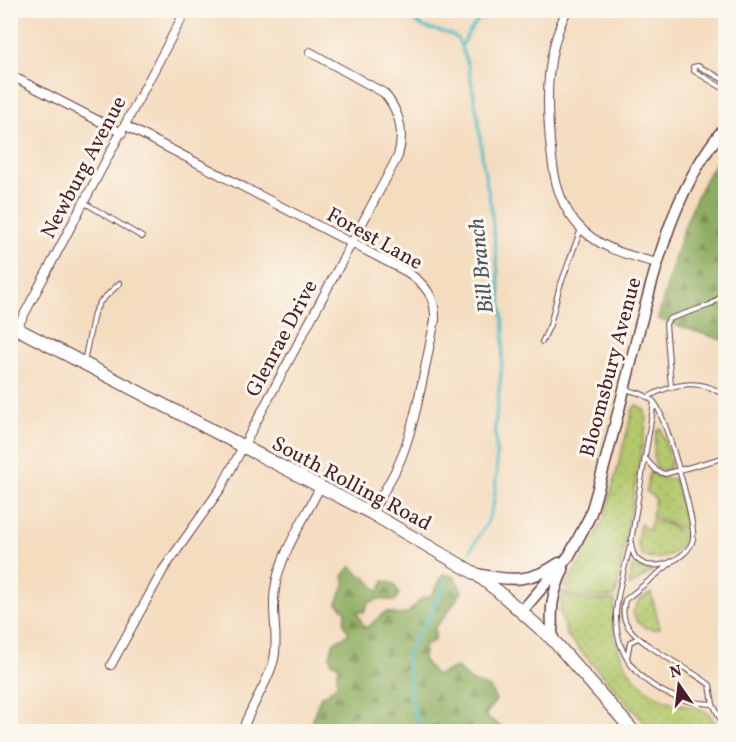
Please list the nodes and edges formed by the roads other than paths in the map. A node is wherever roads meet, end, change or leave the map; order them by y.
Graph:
1 (186, 10) edge
2 (567, 10) edge
3 (310, 52) dead end
4 (10, 75) edge
5 (726, 81) edge
6 (726, 90) edge
7 (726, 126) edge
8 (124, 129) junction
9 (84, 202) junction
10 (581, 228) junction
11 (142, 237) dead end
12 (351, 244) junction
13 (657, 263) junction
14 (120, 283) dead end
15 (726, 293) edge
16 (14, 327) edge
17 (10, 341) edge
18 (542, 342) dead end
19 (84, 363) junction
20 (671, 386) junction
21 (624, 388) junction
22 (648, 397) junction
23 (726, 398) edge
24 (654, 402) junction
25 (244, 447) junction
26 (726, 457) edge
27 (645, 458) junction
28 (678, 471) junction
29 (320, 488) junction
30 (371, 513) junction
31 (631, 542) junction
32 (569, 555) junction
33 (672, 562) junction
34 (476, 574) junction
35 (522, 611) junction
36 (638, 638) junction
37 (553, 640) junction
38 (627, 658) junction
39 (111, 666) dead end
40 (713, 704) junction
41 (726, 731) edge
42 (242, 732) edge
43 (634, 732) edge

1 - 8 street, Newburg Avenue
2 - 10 street
3 - 12 street, Glenrae Drive
4 - 8 street, Forest Lane
5 - 6 lane
7 - 13 main road, Bloomsbury Avenue
8 - 9 street, Newburg Avenue
8 - 12 street, Forest Lane
9 - 11 lane
9 - 16 street, Newburg Avenue
10 - 13 street
10 - 18 lane
12 - 25 street, Glenrae Drive
12 - 30 street, Forest Lane
13 - 21 main road, Bloomsbury Avenue
14 - 19 lane
15 - 20 lane
16 - 17 street, Newburg Avenue
16 - 19 main road, South Rolling Road
19 - 25 main road, South Rolling Road
20 - 22 lane
20 - 23 lane
21 - 22 lane
21 - 32 main road, Bloomsbury Avenue
22 - 24 lane
24 - 27 lane
24 - 28 lane
25 - 29 main road, South Rolling Road
25 - 39 street, Glenrae Drive
26 - 28 lane
27 - 28 lane
27 - 31 lane
28 - 33 lane
29 - 30 main road, South Rolling Road
29 - 42 street
30 - 34 main road, South Rolling Road
31 - 33 lane
31 - 38 lane
32 - 34 main road
32 - 35 main road, Bloomsbury Avenue
32 - 37 main road
33 - 36 lane
34 - 35 main road, South Rolling Road
35 - 37 main road, South Rolling Road
36 - 38 lane
36 - 40 lane
37 - 43 main road, South Rolling Road
38 - 40 lane
40 - 41 lane

